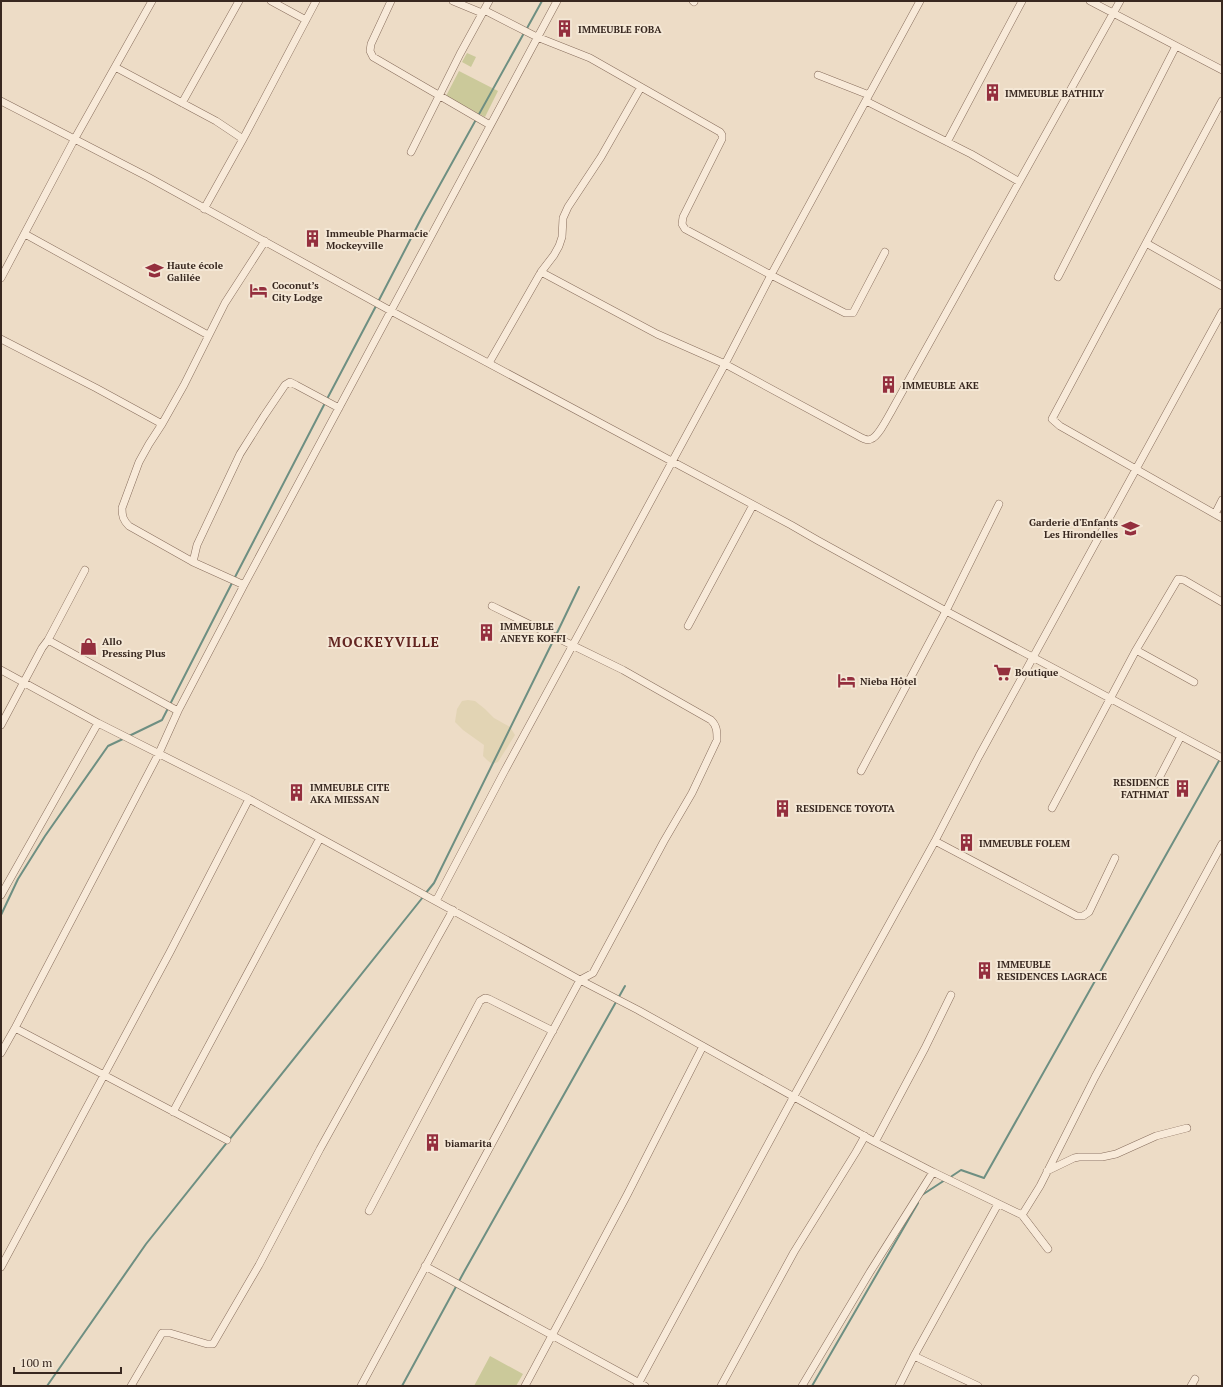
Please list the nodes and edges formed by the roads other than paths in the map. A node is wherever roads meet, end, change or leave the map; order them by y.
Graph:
1 (152, 1) edge
2 (239, 1) edge
3 (271, 1) edge
4 (316, 1) edge
5 (391, 1) edge
6 (453, 1) edge
7 (489, 1) edge
8 (557, 1) edge
9 (920, 1) edge
10 (1022, 1) edge
11 (1090, 1) edge
12 (1120, 1) edge
13 (483, 12) junction
14 (1114, 14) junction
15 (306, 20) junction
16 (537, 37) junction
17 (1176, 46) junction
18 (115, 67) junction
19 (1222, 70) edge
20 (818, 75) dead end
21 (641, 87) junction
22 (439, 95) junction
23 (868, 98) junction
24 (1, 101) edge
25 (1222, 101) edge
26 (182, 103) junction
27 (490, 125) junction
28 (243, 139) junction
29 (74, 140) junction
30 (947, 142) junction
31 (411, 152) dead end
32 (1018, 182) junction
33 (204, 209) junction
34 (25, 234) junction
35 (265, 241) junction
36 (1146, 243) junction
37 (885, 252) dead end
38 (541, 272) junction
39 (771, 275) junction
40 (1058, 277) dead end
41 (1, 278) edge
42 (1222, 286) edge
43 (391, 311) junction
44 (1222, 312) edge
45 (208, 335) junction
46 (1, 339) edge
47 (489, 363) junction
48 (725, 364) junction
49 (339, 408) junction
50 (162, 424) junction
51 (672, 461) junction
52 (1137, 469) junction
53 (1222, 500) edge
54 (999, 504) dead end
55 (753, 505) junction
56 (1215, 514) junction
57 (1222, 518) edge
58 (193, 562) junction
59 (85, 570) dead end
60 (244, 585) junction
61 (1222, 602) edge
62 (492, 606) dead end
63 (946, 611) junction
64 (688, 626) dead end
65 (48, 640) junction
66 (574, 645) junction
67 (1136, 650) junction
68 (1034, 657) junction
69 (1, 670) edge
70 (24, 682) junction
71 (1194, 682) dead end
72 (1110, 698) junction
73 (178, 711) junction
74 (98, 723) junction
75 (1, 725) edge
76 (1181, 736) junction
77 (158, 754) junction
78 (1222, 758) edge
79 (861, 771) dead end
80 (1156, 784) dead end
81 (249, 799) junction
82 (1052, 808) dead end
83 (320, 838) junction
84 (935, 841) junction
85 (1222, 844) edge
86 (1115, 858) dead end
87 (1, 895) edge
88 (436, 901) junction
89 (453, 910) junction
90 (580, 980) junction
91 (951, 995) dead end
92 (15, 1028) junction
93 (553, 1031) junction
94 (702, 1046) junction
95 (1, 1052) edge
96 (105, 1075) junction
97 (794, 1096) junction
98 (173, 1112) junction
99 (1187, 1128) dead end
100 (865, 1136) junction
101 (227, 1140) dead end
102 (876, 1142) junction
103 (1047, 1171) junction
104 (933, 1172) junction
105 (998, 1204) junction
106 (369, 1211) dead end
107 (1022, 1215) junction
108 (1048, 1249) dead end
109 (425, 1266) junction
110 (1, 1267) edge
111 (552, 1336) junction
112 (914, 1356) junction
113 (640, 1385) edge
114 (131, 1386) edge
115 (361, 1386) edge
116 (525, 1386) edge
117 (721, 1386) edge
118 (802, 1386) edge
119 (899, 1386) edge
120 (978, 1386) edge

1 - 18 street
2 - 26 street
3 - 15 street
4 - 15 street
5 - 22 street
6 - 13 street
7 - 13 street
8 - 16 street
9 - 23 street
10 - 30 street
11 - 14 street
12 - 14 street
13 - 16 street
13 - 22 street
14 - 17 street
14 - 32 street
15 - 28 street
16 - 21 street
16 - 27 street
17 - 19 street
17 - 40 street
18 - 26 street
18 - 29 street
20 - 23 street
21 - 38 street
21 - 39 street
22 - 27 street
22 - 31 street
23 - 30 street
23 - 39 street
24 - 29 street
25 - 36 street
26 - 28 street
27 - 43 street
28 - 33 street
29 - 33 street
29 - 34 street
30 - 32 street
32 - 48 street
33 - 35 street
34 - 41 street
34 - 45 street
35 - 43 street
35 - 45 street
36 - 42 street
36 - 52 street
37 - 39 street
38 - 47 street
38 - 48 street
39 - 48 street
43 - 47 street
43 - 49 street
44 - 52 street
45 - 50 street
46 - 50 street
47 - 51 street
48 - 51 street
49 - 58 street
49 - 60 street
50 - 58 street
51 - 55 street
51 - 66 street
52 - 56 street
52 - 68 street
53 - 56 street
54 - 63 street
55 - 63 street
55 - 64 street
56 - 57 street
58 - 60 street
59 - 65 street
60 - 73 street
61 - 67 street
62 - 66 street
63 - 68 street
63 - 79 street
65 - 70 street
65 - 73 street
66 - 88 street
66 - 90 street
67 - 71 street
67 - 72 street
68 - 72 street
68 - 84 street
69 - 70 street
70 - 74 street
70 - 75 street
72 - 76 street
72 - 82 street
73 - 77 street
74 - 77 street
74 - 87 street
76 - 78 street
76 - 80 street
77 - 81 street
77 - 92 street
81 - 83 street
81 - 96 street
83 - 88 street
83 - 98 street
84 - 86 street
84 - 97 street
85 - 103 street
88 - 89 street
89 - 90 street
89 - 114 street
90 - 93 street
90 - 94 street
91 - 102 street
92 - 95 street
92 - 96 street
93 - 106 street
93 - 109 street
94 - 97 street
94 - 111 street
96 - 98 street
96 - 110 street
97 - 100 street
97 - 113 street
98 - 101 street
99 - 103 street
100 - 102 street
100 - 117 street
102 - 104 street
103 - 107 street
104 - 105 street
104 - 118 street
105 - 107 street
105 - 112 street
107 - 108 street
109 - 111 street
109 - 115 street
111 - 113 street
111 - 116 street
112 - 119 street
112 - 120 street

